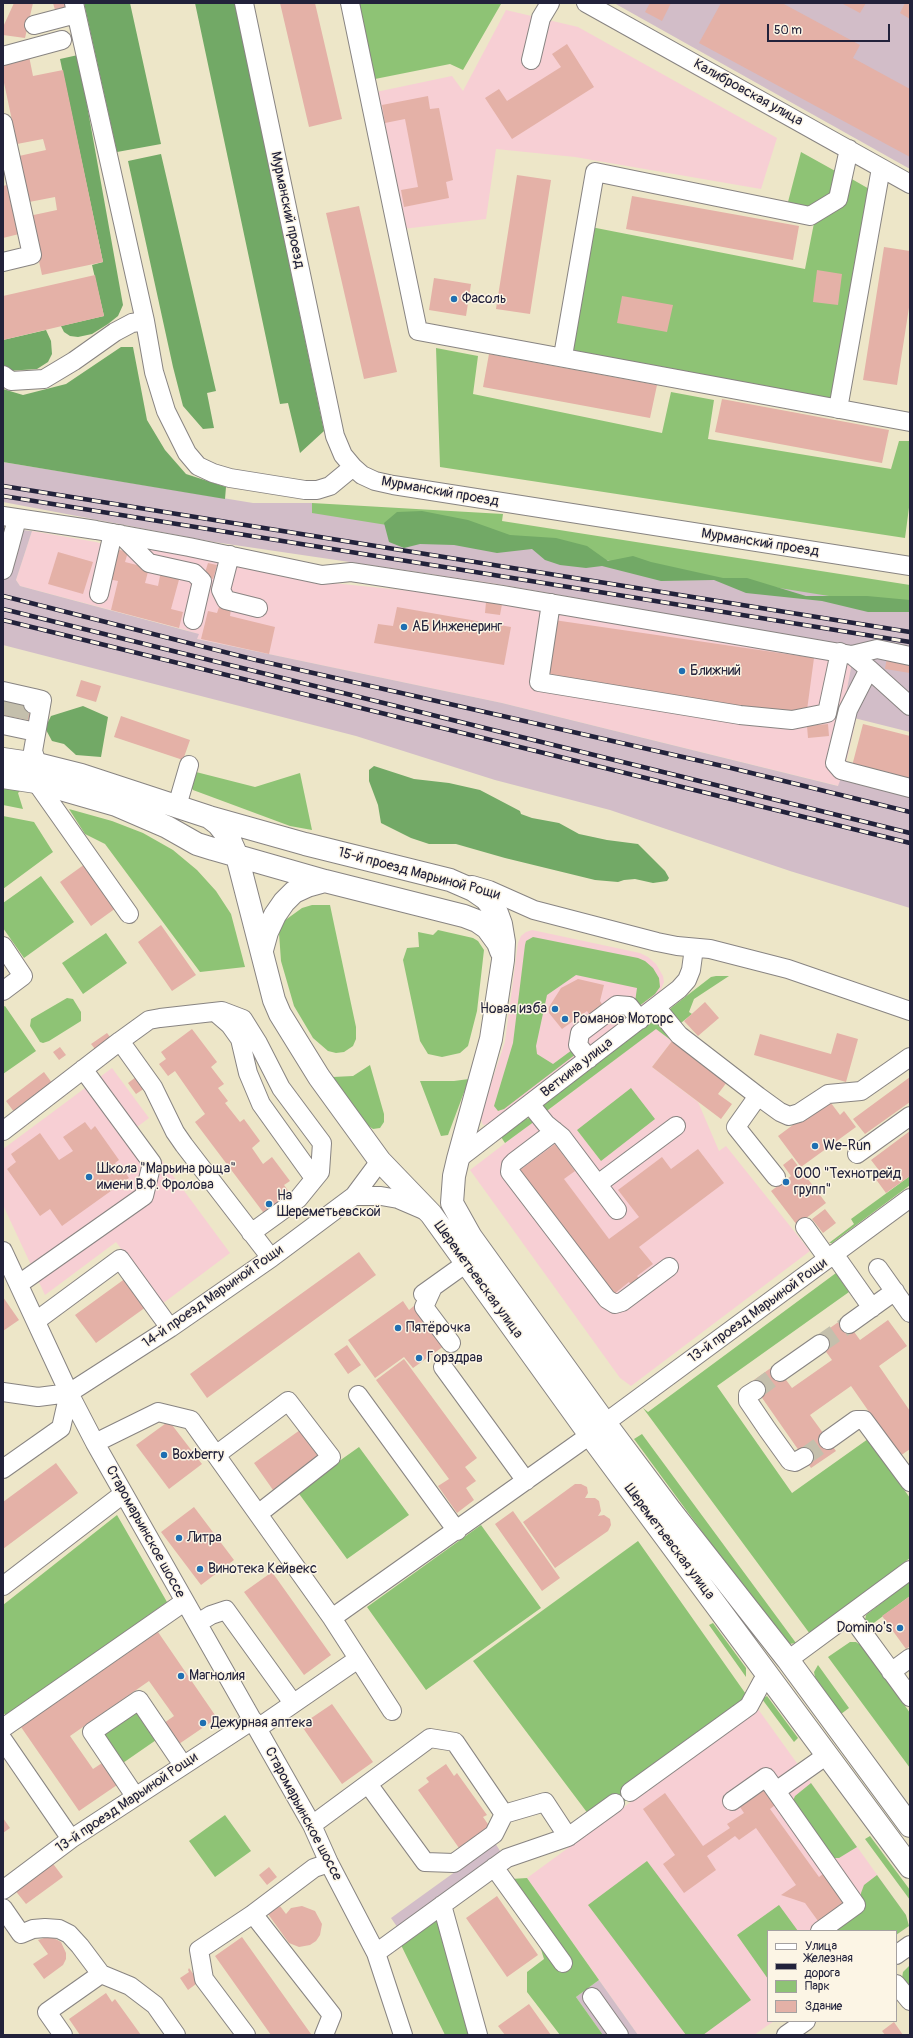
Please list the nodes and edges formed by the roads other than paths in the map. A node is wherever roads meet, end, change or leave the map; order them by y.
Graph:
1 (244, 3) edge
2 (350, 3) edge
3 (550, 3) edge
4 (586, 3) edge
5 (75, 8) edge
6 (34, 25) dead end
7 (62, 40) dead end
8 (3, 56) edge
9 (531, 60) dead end
10 (3, 123) edge
11 (849, 149) junction
12 (881, 168) junction
13 (910, 184) edge
14 (3, 262) edge
15 (145, 321) junction
16 (563, 356) junction
17 (3, 375) edge
18 (838, 409) junction
19 (910, 422) edge
20 (353, 467) junction
21 (10, 518) edge
22 (116, 534) junction
23 (6, 544) edge
24 (230, 555) junction
25 (910, 566) edge
26 (3, 570) edge
27 (99, 594) dead end
28 (551, 603) junction
29 (258, 608) dead end
30 (193, 620) dead end
31 (846, 654) junction
32 (910, 656) edge
33 (869, 669) junction
34 (910, 706) edge
35 (18, 712) tunnel mouth
36 (3, 759) edge
37 (189, 765) dead end
38 (37, 773) junction
39 (3, 777) edge
40 (910, 788) edge
41 (177, 806) junction
42 (208, 817) junction
43 (197, 844) junction
44 (305, 844) junction
45 (237, 856) junction
46 (262, 863) junction
47 (450, 880) junction
48 (325, 881) junction
49 (249, 907) junction
50 (442, 909) junction
51 (534, 910) junction
52 (496, 912) junction
53 (129, 914) dead end
54 (3, 946) edge
55 (694, 948) junction
56 (262, 950) junction
57 (503, 960) junction
58 (3, 991) edge
59 (656, 1007) junction
60 (910, 1011) edge
61 (214, 1012) junction
62 (640, 1020) junction
63 (120, 1041) junction
64 (910, 1056) edge
65 (589, 1059) junction
66 (83, 1070) junction
67 (758, 1096) junction
68 (530, 1104) junction
69 (910, 1116) edge
70 (676, 1126) dead end
71 (555, 1130) junction
72 (3, 1131) edge
73 (857, 1154) dead end
74 (458, 1159) junction
75 (380, 1161) junction
76 (776, 1177) dead end
77 (314, 1178) junction
78 (598, 1184) junction
79 (354, 1196) junction
80 (910, 1198) edge
81 (617, 1210) dead end
82 (431, 1214) junction
83 (805, 1227) dead end
84 (251, 1233) junction
85 (3, 1251) edge
86 (831, 1256) junction
87 (271, 1258) junction
88 (465, 1264) junction
89 (669, 1267) dead end
90 (878, 1268) dead end
91 (12, 1278) edge
92 (895, 1291) junction
93 (872, 1308) junction
94 (910, 1313) edge
95 (36, 1321) junction
96 (849, 1324) tunnel mouth
97 (170, 1328) junction
98 (451, 1343) dead end
99 (820, 1344) tunnel mouth
100 (443, 1367) dead end
101 (780, 1372) tunnel mouth
102 (756, 1390) tunnel mouth
103 (3, 1392) edge
104 (69, 1393) junction
105 (358, 1395) dead end
106 (597, 1429) junction
107 (828, 1440) tunnel mouth
108 (95, 1443) junction
109 (216, 1455) junction
110 (804, 1457) tunnel mouth
111 (3, 1470) edge
112 (908, 1475) edge
113 (526, 1481) junction
114 (123, 1494) junction
115 (258, 1514) junction
116 (457, 1531) junction
117 (910, 1570) edge
118 (3, 1586) edge
119 (184, 1602) junction
120 (850, 1615) junction
121 (332, 1618) junction
122 (198, 1623) junction
123 (910, 1658) edge
124 (358, 1659) junction
125 (788, 1660) junction
126 (891, 1672) junction
127 (768, 1676) junction
128 (910, 1697) edge
129 (293, 1703) junction
130 (392, 1711) dead end
131 (255, 1724) junction
132 (3, 1728) edge
133 (3, 1740) edge
134 (827, 1755) junction
135 (183, 1765) junction
136 (368, 1784) junction
137 (776, 1791) junction
138 (630, 1792) dead end
139 (135, 1796) junction
140 (732, 1801) dead end
141 (615, 1803) dead end
142 (504, 1814) junction
143 (312, 1825) junction
144 (910, 1826) edge
145 (568, 1837) junction
146 (71, 1839) junction
147 (329, 1863) junction
148 (494, 1867) junction
149 (910, 1867) edge
150 (3, 1890) edge
151 (442, 1905) junction
152 (3, 1908) edge
153 (253, 1914) junction
154 (821, 1930) edge
155 (910, 1945) edge
156 (376, 1953) junction
157 (897, 1954) edge
158 (563, 1963) dead end
159 (101, 1974) junction
160 (897, 1985) edge
161 (592, 1997) dead end
162 (910, 2001) edge
163 (805, 2022) edge
164 (63, 2035) edge
165 (176, 2035) edge
166 (246, 2035) edge
167 (324, 2035) edge
168 (403, 2035) edge
169 (478, 2035) edge
170 (619, 2035) edge
171 (786, 2035) edge

1 - 20 street, Мурманский проезд
2 - 16 street
3 - 9 street
4 - 11 street, Калибровская улица
5 - 6 street
5 - 15 street
7 - 8 street
10 - 14 street
11 - 12 street, Калибровская улица
11 - 16 street
12 - 13 street, Калибровская улица
12 - 18 street
15 - 17 street
15 - 20 street
16 - 18 street
18 - 19 street
20 - 25 street, Мурманский проезд
21 - 22 street
21 - 23 street
22 - 24 street
22 - 27 street
22 - 30 street
23 - 26 street
24 - 28 street
24 - 29 street
28 - 31 street
28 - 31 street
31 - 32 street
31 - 33 street
33 - 34 street
33 - 40 street
35 - 38 street
36 - 38 main road, 15-й проезд Марьиной Рощи
37 - 41 street
38 - 39 main road, 15-й проезд Марьиной Рощи
38 - 41 main road, 15-й проезд Марьиной Рощи
38 - 43 main road, 15-й проезд Марьиной Рощи
38 - 53 street
41 - 42 main road, 15-й проезд Марьиной Рощи
42 - 44 main road, 15-й проезд Марьиной Рощи
42 - 45 main road
43 - 45 main road, 15-й проезд Марьиной Рощи
43 - 49 main road
44 - 46 main road
44 - 47 main road, 15-й проезд Марьиной Рощи
45 - 46 main road, 15-й проезд Марьиной Рощи
45 - 49 main road
46 - 48 main road, 15-й проезд Марьиной Рощи
46 - 49 main road
47 - 51 street, 15-й проезд Марьиной Рощи
47 - 52 main road
48 - 50 main road, 15-й проезд Марьиной Рощи
48 - 56 main road
49 - 56 main road, Шереметьевская улица
50 - 52 street, 15-й проезд Марьиной Рощи
50 - 57 main road
51 - 52 street, 15-й проезд Марьиной Рощи
51 - 55 street
52 - 57 main road
54 - 58 street
55 - 59 street, Веткина улица
55 - 60 street
56 - 75 main road, Шереметьевская улица
57 - 74 main road
59 - 62 street, Веткина улица
59 - 67 street
61 - 63 street
61 - 77 street
61 - 77 street
62 - 65 street, Веткина улица
62 - 65 street
63 - 66 street
63 - 84 street
64 - 67 street
65 - 68 street, Веткина улица
66 - 72 street
66 - 91 street
67 - 76 street
68 - 71 street
68 - 74 street, Веткина улица
69 - 73 street
70 - 78 street
71 - 78 street
71 - 89 street
74 - 106 main road, Шереметьевская улица
75 - 79 street, 14-й проезд Марьиной Рощи
75 - 82 main road, Шереметьевская улица
77 - 84 street
78 - 81 street
79 - 82 street
79 - 87 street, 14-й проезд Марьиной Рощи
80 - 86 street, 13-й проезд Марьиной Рощи
82 - 88 main road, Шереметьевская улица
83 - 86 street
84 - 87 street
85 - 91 street, Старомарьинское шоссе
86 - 93 street
86 - 106 street, 13-й проезд Марьиной Рощи
87 - 97 street, 14-й проезд Марьиной Рощи
88 - 98 street
88 - 106 main road, Шереметьевская улица
90 - 92 street
91 - 95 street, Старомарьинское шоссе
92 - 93 street
92 - 94 street
93 - 96 street
95 - 97 street
95 - 104 street, Старомарьинское шоссе
97 - 104 street, 14-й проезд Марьиной Рощи
99 - 101 street
100 - 113 street
102 - 110 street
103 - 104 street
104 - 108 street, Старомарьинское шоссе
104 - 111 street
105 - 116 street
106 - 113 street, 13-й проезд Марьиной Рощи
106 - 125 main road, Шереметьевская улица
106 - 127 main road, Шереметьевская улица
107 - 112 street
108 - 109 street
108 - 114 street, Старомарьинское шоссе
109 - 115 street
109 - 115 street
113 - 116 street, 13-й проезд Марьиной Рощи
114 - 118 street
114 - 119 street, Старомарьинское шоссе
115 - 121 street
116 - 121 street, 13-й проезд Марьиной Рощи
117 - 120 street
119 - 122 street, Старомарьинское шоссе
119 - 132 street
120 - 125 street
120 - 126 street
121 - 124 street
122 - 129 street
122 - 131 street, Старомарьинское шоссе
123 - 126 street
124 - 129 street, 13-й проезд Марьиной Рощи
124 - 130 street
125 - 144 main road, Шереметьевская улица
126 - 128 street
127 - 134 main road, Шереметьевская улица
127 - 138 street
129 - 131 street, 13-й проезд Марьиной Рощи
131 - 135 street, 13-й проезд Марьиной Рощи
131 - 143 street, Старомарьинское шоссе
133 - 146 street
134 - 137 street
134 - 149 main road, Шереметьевская улица
135 - 139 street, 13-й проезд Марьиной Рощи
135 - 139 street
136 - 142 street
136 - 142 street
136 - 143 street
137 - 140 street
137 - 154 street
139 - 146 street, 13-й проезд Марьиной Рощи
141 - 145 street
142 - 145 street
143 - 147 street, Старомарьинское шоссе
145 - 148 street
146 - 150 street, 13-й проезд Марьиной Рощи
147 - 153 street
147 - 156 street, Старомарьинское шоссе
148 - 151 street
148 - 158 street
151 - 156 street
151 - 169 street
152 - 159 street
153 - 166 street
153 - 167 street
155 - 157 street
156 - 168 street, Старомарьинское шоссе
159 - 164 street
159 - 165 street
160 - 162 street
161 - 170 street
163 - 171 street

